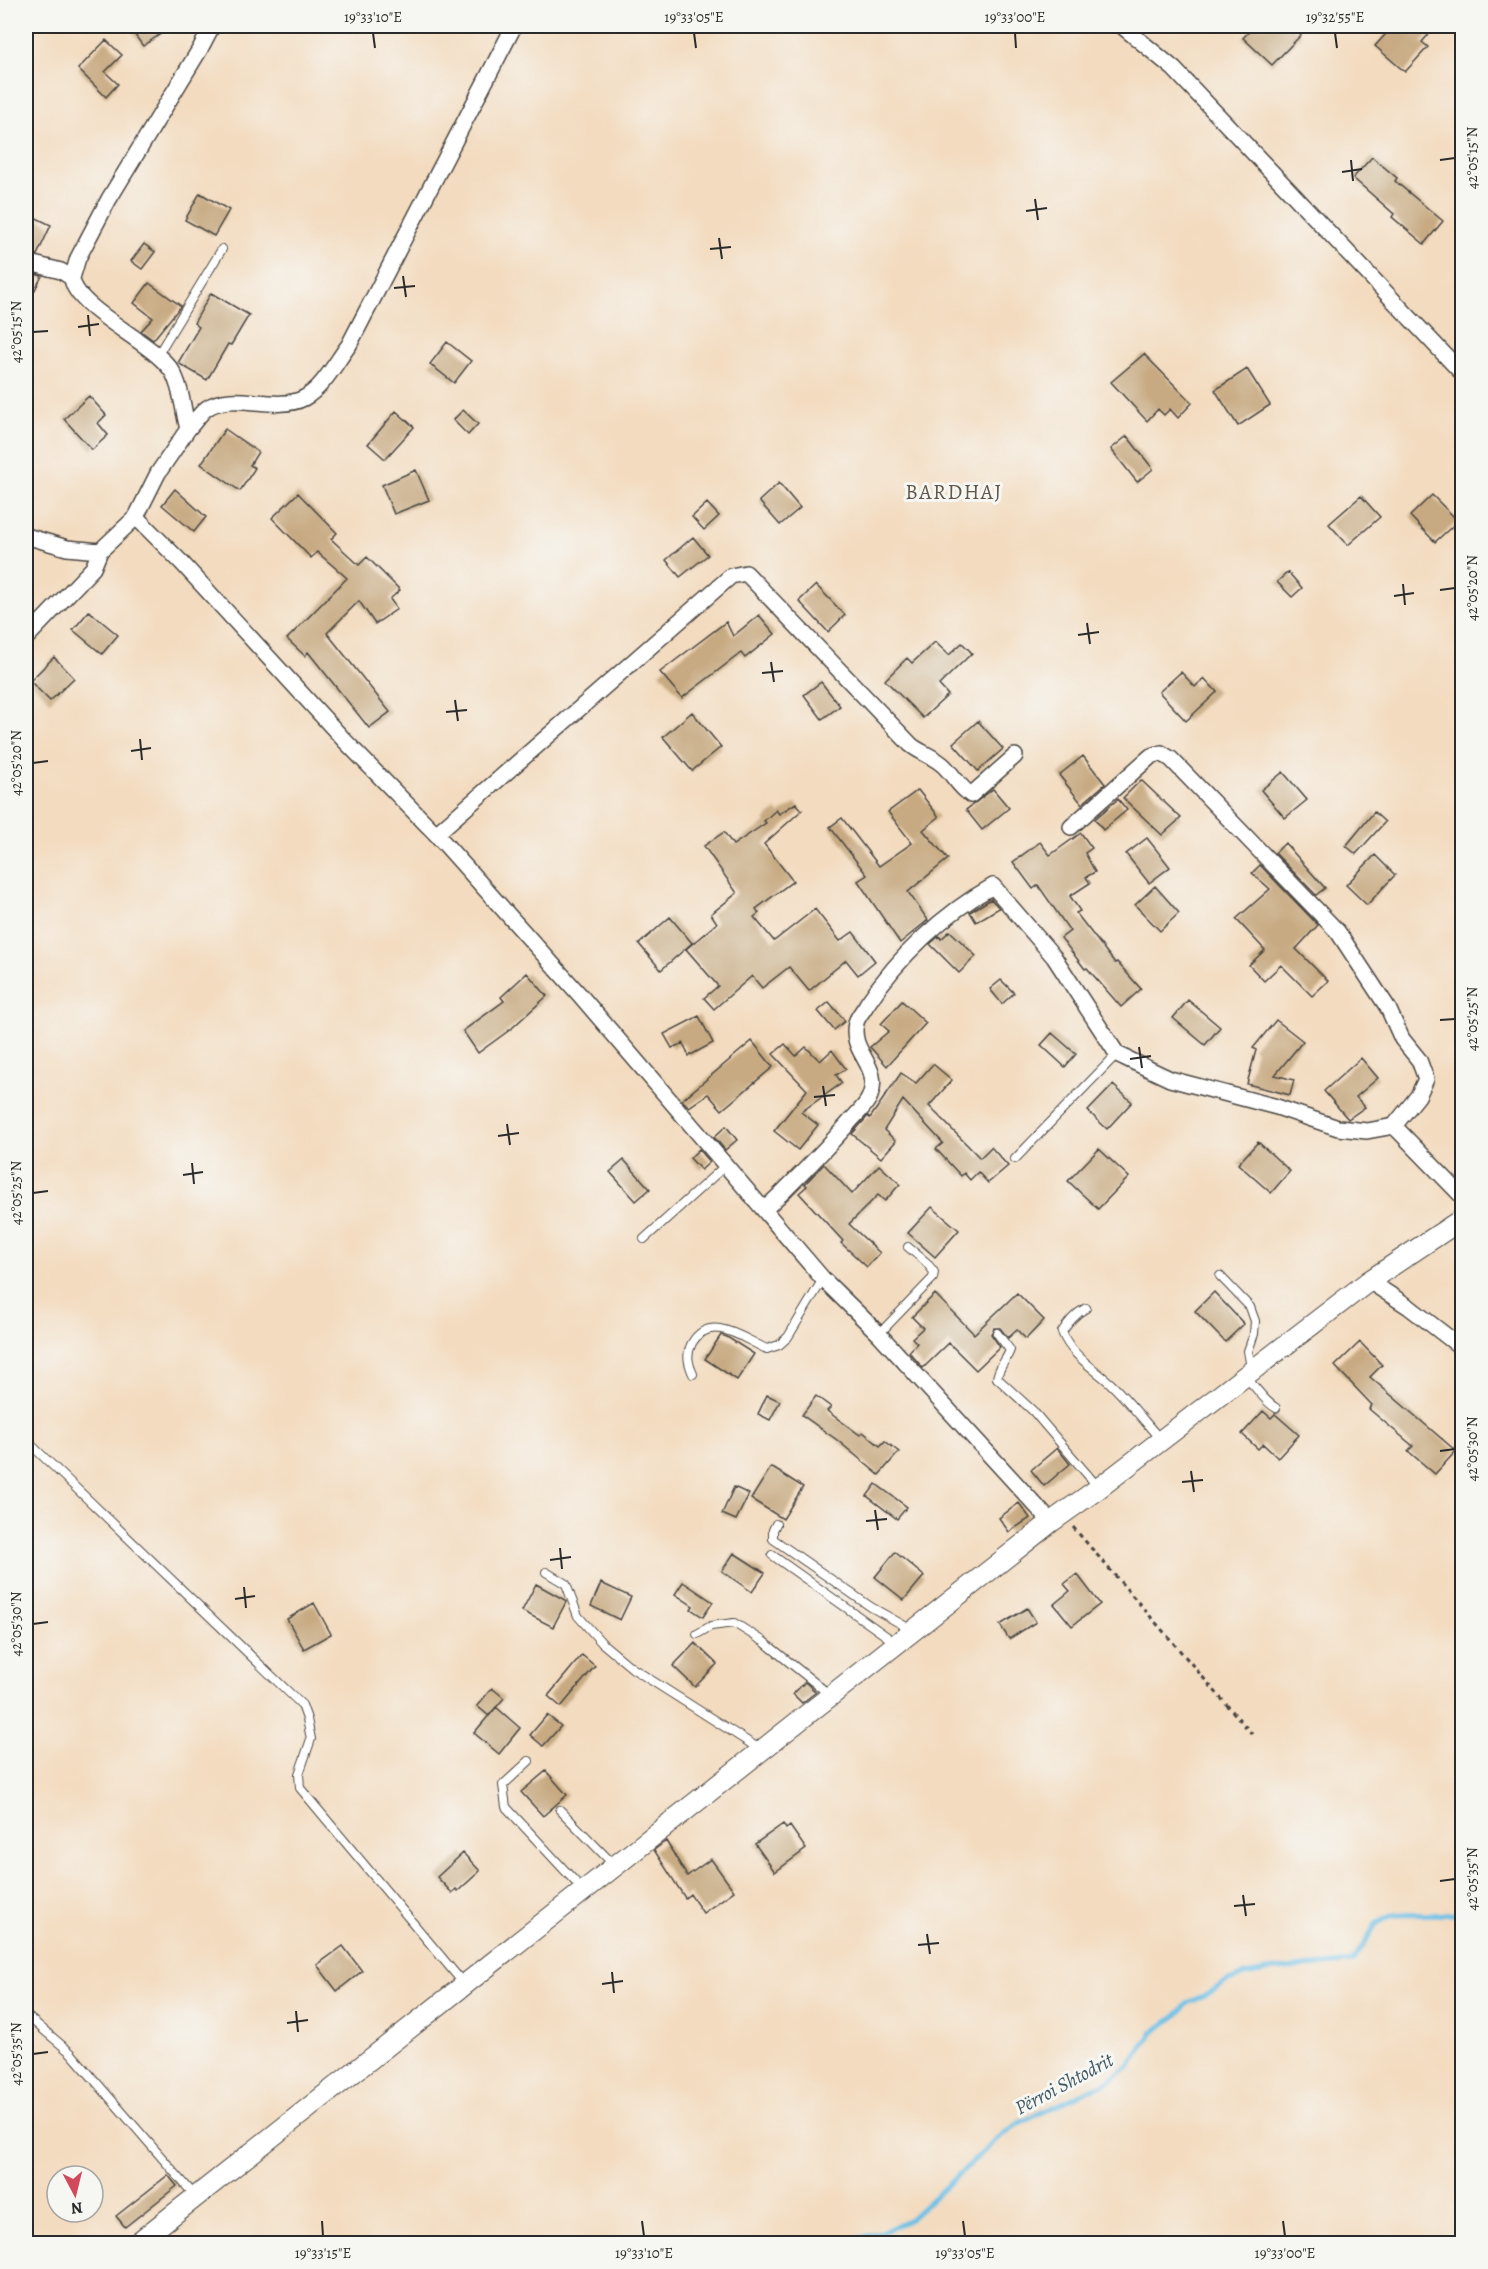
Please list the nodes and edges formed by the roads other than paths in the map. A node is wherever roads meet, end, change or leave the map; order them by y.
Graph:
1 (212, 26) edge
2 (514, 26) edge
3 (1122, 26) edge
4 (222, 249) dead end
5 (26, 262) edge
6 (72, 278) junction
7 (157, 356) junction
8 (1462, 373) edge
9 (188, 429) junction
10 (136, 517) junction
11 (26, 536) edge
12 (100, 551) junction
13 (26, 638) edge
14 (1016, 756) dead end
15 (1071, 827) dead end
16 (436, 834) junction
17 (1117, 1054) junction
18 (1394, 1126) junction
19 (1015, 1159) dead end
20 (727, 1164) junction
21 (1462, 1196) edge
22 (764, 1210) junction
23 (1462, 1219) edge
24 (644, 1239) dead end
25 (908, 1247) dead end
26 (1220, 1276) dead end
27 (823, 1279) junction
28 (1369, 1281) junction
29 (1086, 1308) dead end
30 (997, 1333) dead end
31 (879, 1334) junction
32 (1462, 1348) edge
33 (1247, 1373) junction
34 (693, 1374) dead end
35 (1276, 1408) dead end
36 (1160, 1439) junction
37 (26, 1440) edge
38 (1099, 1488) junction
39 (1057, 1518) junction
40 (776, 1524) dead end
41 (772, 1555) dead end
42 (546, 1572) dead end
43 (913, 1631) junction
44 (697, 1634) dead end
45 (897, 1644) junction
46 (831, 1696) junction
47 (762, 1751) junction
48 (529, 1761) dead end
49 (560, 1810) dead end
50 (616, 1867) junction
51 (584, 1892) junction
52 (465, 1985) junction
53 (26, 2015) edge
54 (196, 2197) junction
55 (136, 2244) edge

1 - 6 street
2 - 9 street
3 - 8 street
4 - 7 lane
5 - 6 street
6 - 7 street
7 - 9 street
9 - 10 street
10 - 12 street
10 - 16 street
11 - 12 street
12 - 13 street
14 - 16 street
15 - 18 street
16 - 20 street
17 - 18 street
17 - 19 lane
17 - 22 street
18 - 21 street
20 - 22 street
20 - 24 lane
22 - 27 street
23 - 28 street
25 - 31 lane
26 - 33 lane
27 - 31 street
27 - 34 lane
28 - 32 street
28 - 33 street
29 - 36 lane
30 - 38 lane
31 - 39 street
33 - 35 lane
33 - 36 street
36 - 38 street
37 - 52 lane
38 - 39 street
39 - 43 street
40 - 43 lane
41 - 45 lane
42 - 47 lane
43 - 45 street
44 - 46 lane
45 - 46 street
46 - 47 street
47 - 50 street
48 - 51 lane
49 - 50 lane
50 - 51 street
51 - 52 street
52 - 54 street
53 - 54 lane
54 - 55 street

